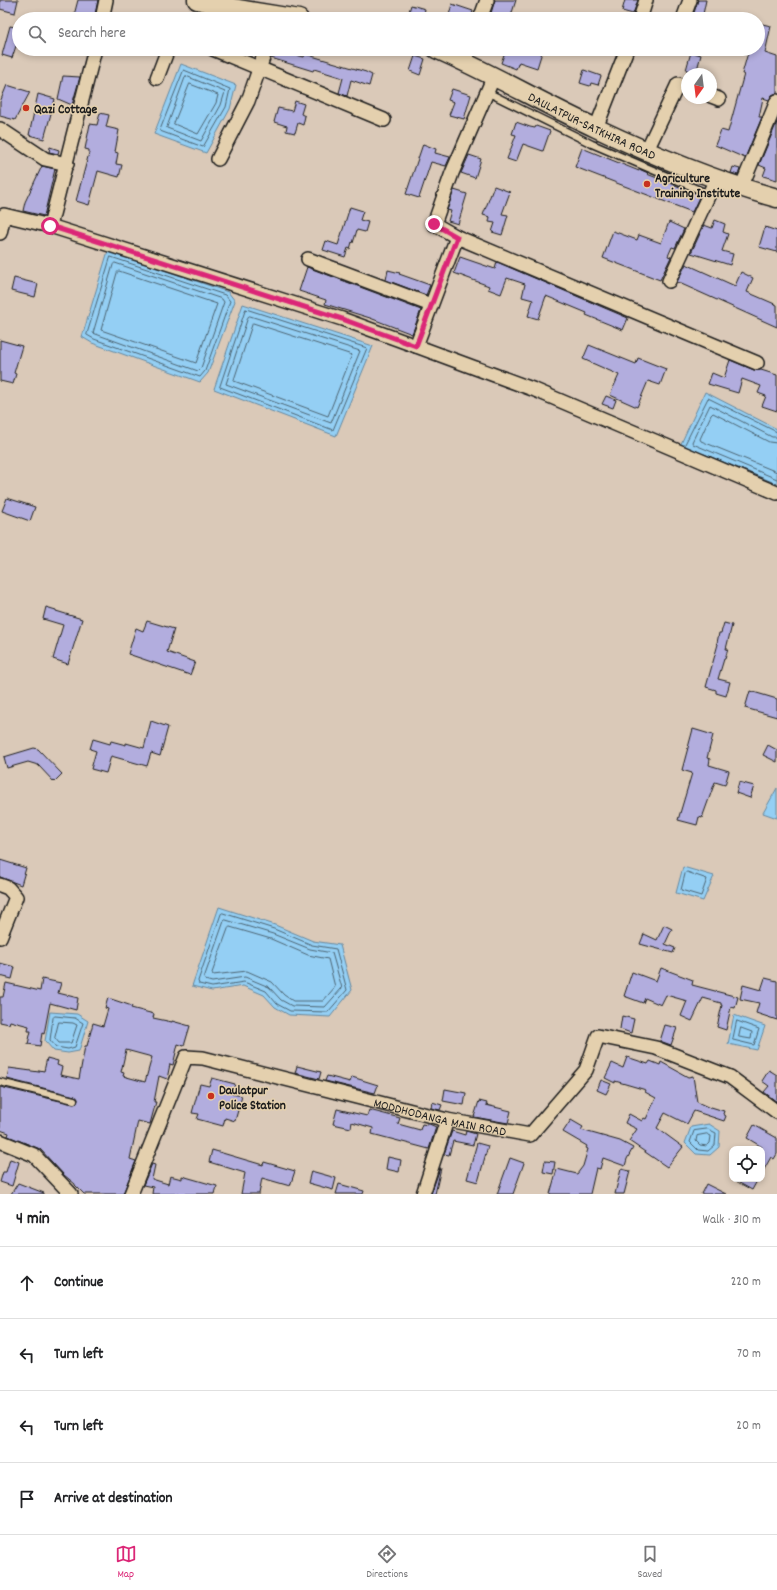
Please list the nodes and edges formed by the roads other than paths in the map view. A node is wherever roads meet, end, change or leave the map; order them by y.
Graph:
1 (106, 0) edge
2 (197, 0) edge
3 (487, 0) edge
4 (646, 0) edge
5 (690, 0) edge
6 (234, 4) edge
7 (103, 12) edge
8 (259, 12) edge
9 (483, 12) edge
10 (644, 12) edge
11 (686, 12) edge
12 (92, 56) edge
13 (165, 56) edge
14 (230, 56) edge
15 (263, 56) edge
16 (468, 56) edge
17 (624, 56) edge
18 (259, 68) junction
19 (157, 78) dead end
20 (491, 84) junction
21 (681, 85) edge
22 (777, 101) edge
23 (384, 120) dead end
24 (596, 128) junction
25 (0, 129) edge
26 (647, 150) junction
27 (218, 159) dead end
28 (67, 164) junction
29 (713, 186) junction
30 (741, 188) junction
31 (777, 198) edge
32 (50, 226) junction
33 (0, 233) edge
34 (457, 237) junction
35 (308, 259) dead end
36 (669, 281) dead end
37 (432, 305) junction
38 (416, 346) junction
39 (757, 363) dead end
40 (777, 493) edge
41 (0, 885) edge
42 (0, 937) edge
43 (0, 1082) edge
44 (74, 1100) dead end
45 (777, 1112) edge
46 (447, 1120) junction
47 (0, 1141) edge
48 (71, 1194) edge
49 (131, 1194) edge
50 (423, 1194) edge

1 - 7 street
2 - 6 main road
3 - 9 street
4 - 10 street
5 - 11 street
6 - 8 main road
12 - 28 street
13 - 19 street
14 - 18 street
15 - 18 street
16 - 20 main road, DAULATPUR-SATKHIRA ROAD
17 - 24 street
18 - 23 street
18 - 27 street
20 - 24 main road, DAULATPUR-SATKHIRA ROAD
20 - 29 lane
20 - 34 street
21 - 26 street
22 - 30 street
24 - 26 main road, DAULATPUR-SATKHIRA ROAD
25 - 28 street
26 - 29 main road, DAULATPUR-SATKHIRA ROAD
28 - 32 street
29 - 30 main road, DAULATPUR-SATKHIRA ROAD
29 - 36 street
30 - 31 main road, DAULATPUR-SATKHIRA ROAD
32 - 33 street
32 - 38 street
34 - 37 street
34 - 39 street
35 - 37 street
37 - 38 street
38 - 40 street
41 - 42 street
43 - 44 lane
45 - 46 street, MODDHODANGA MAIN ROAD
46 - 49 street, MODDHODANGA MAIN ROAD
46 - 50 street
47 - 48 street

